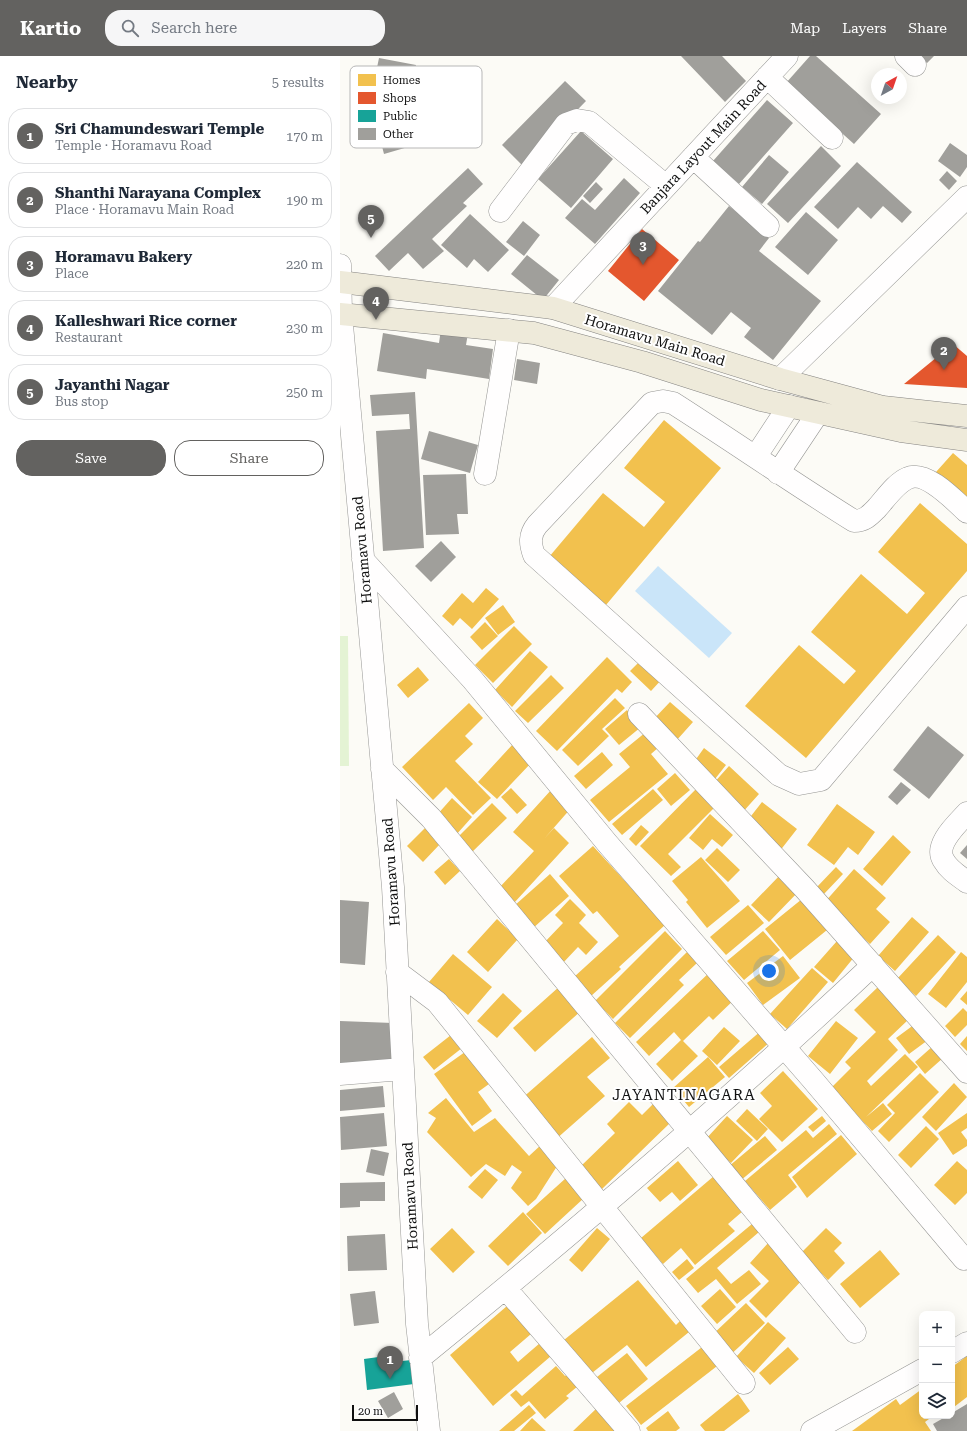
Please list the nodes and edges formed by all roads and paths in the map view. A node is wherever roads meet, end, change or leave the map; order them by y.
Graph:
1 (787, 56) edge
2 (768, 77) junction
3 (832, 138) dead end
4 (693, 157) junction
5 (666, 186) junction
6 (967, 197) edge
7 (500, 211) dead end
8 (768, 226) dead end
9 (340, 276) edge
10 (553, 308) junction
11 (341, 314) edge
12 (509, 330) junction
13 (780, 379) junction
14 (789, 406) junction
15 (818, 413) junction
16 (967, 416) edge
17 (967, 440) edge
18 (756, 456) junction
19 (778, 473) junction
20 (485, 474) dead end
21 (967, 512) edge
22 (363, 560) junction
23 (967, 607) edge
24 (639, 714) dead end
25 (382, 769) junction
26 (967, 813) edge
27 (967, 882) edge
28 (874, 965) junction
29 (397, 972) junction
30 (785, 1048) junction
31 (403, 1069) junction
32 (967, 1072) edge
33 (340, 1074) edge
34 (688, 1132) junction
35 (602, 1206) junction
36 (964, 1258) dead end
37 (506, 1289) junction
38 (855, 1332) dead end
39 (967, 1343) edge
40 (955, 1350) edge
41 (420, 1358) junction
42 (919, 1372) edge
43 (744, 1383) dead end
44 (429, 1431) edge
45 (629, 1431) edge
46 (812, 1431) edge

1 - 2 street, Banjara Layout Main Road
2 - 3 street
2 - 4 street, Banjara Layout Main Road
4 - 5 street, Banjara Layout Main Road
4 - 8 street
5 - 7 street
5 - 10 street, Banjara Layout Main Road
6 - 13 street
9 - 10 main road, Horamavu Main Road
9 - 11 street, Horamavu Road
10 - 13 main road, Horamavu Main Road
11 - 12 main road, Horamavu Main Road
11 - 22 street, Horamavu Road
12 - 14 main road, Horamavu Main Road
12 - 20 street
13 - 16 main road, Horamavu Main Road
14 - 15 main road, Horamavu Main Road
14 - 18 street
15 - 17 main road, Horamavu Main Road
15 - 19 street
18 - 19 street
18 - 23 street
19 - 21 street
22 - 25 street, Horamavu Road
22 - 30 street
24 - 28 street
25 - 29 street, Horamavu Road
25 - 34 street
26 - 27 street
28 - 30 street
28 - 32 street
29 - 31 street, Horamavu Road
29 - 35 street
30 - 34 street
30 - 36 street
31 - 33 street
31 - 41 street, Horamavu Road
34 - 35 street
34 - 38 street
35 - 37 street
35 - 43 street
37 - 41 street
37 - 45 street
39 - 40 street
41 - 44 street, Horamavu Road
42 - 46 street

